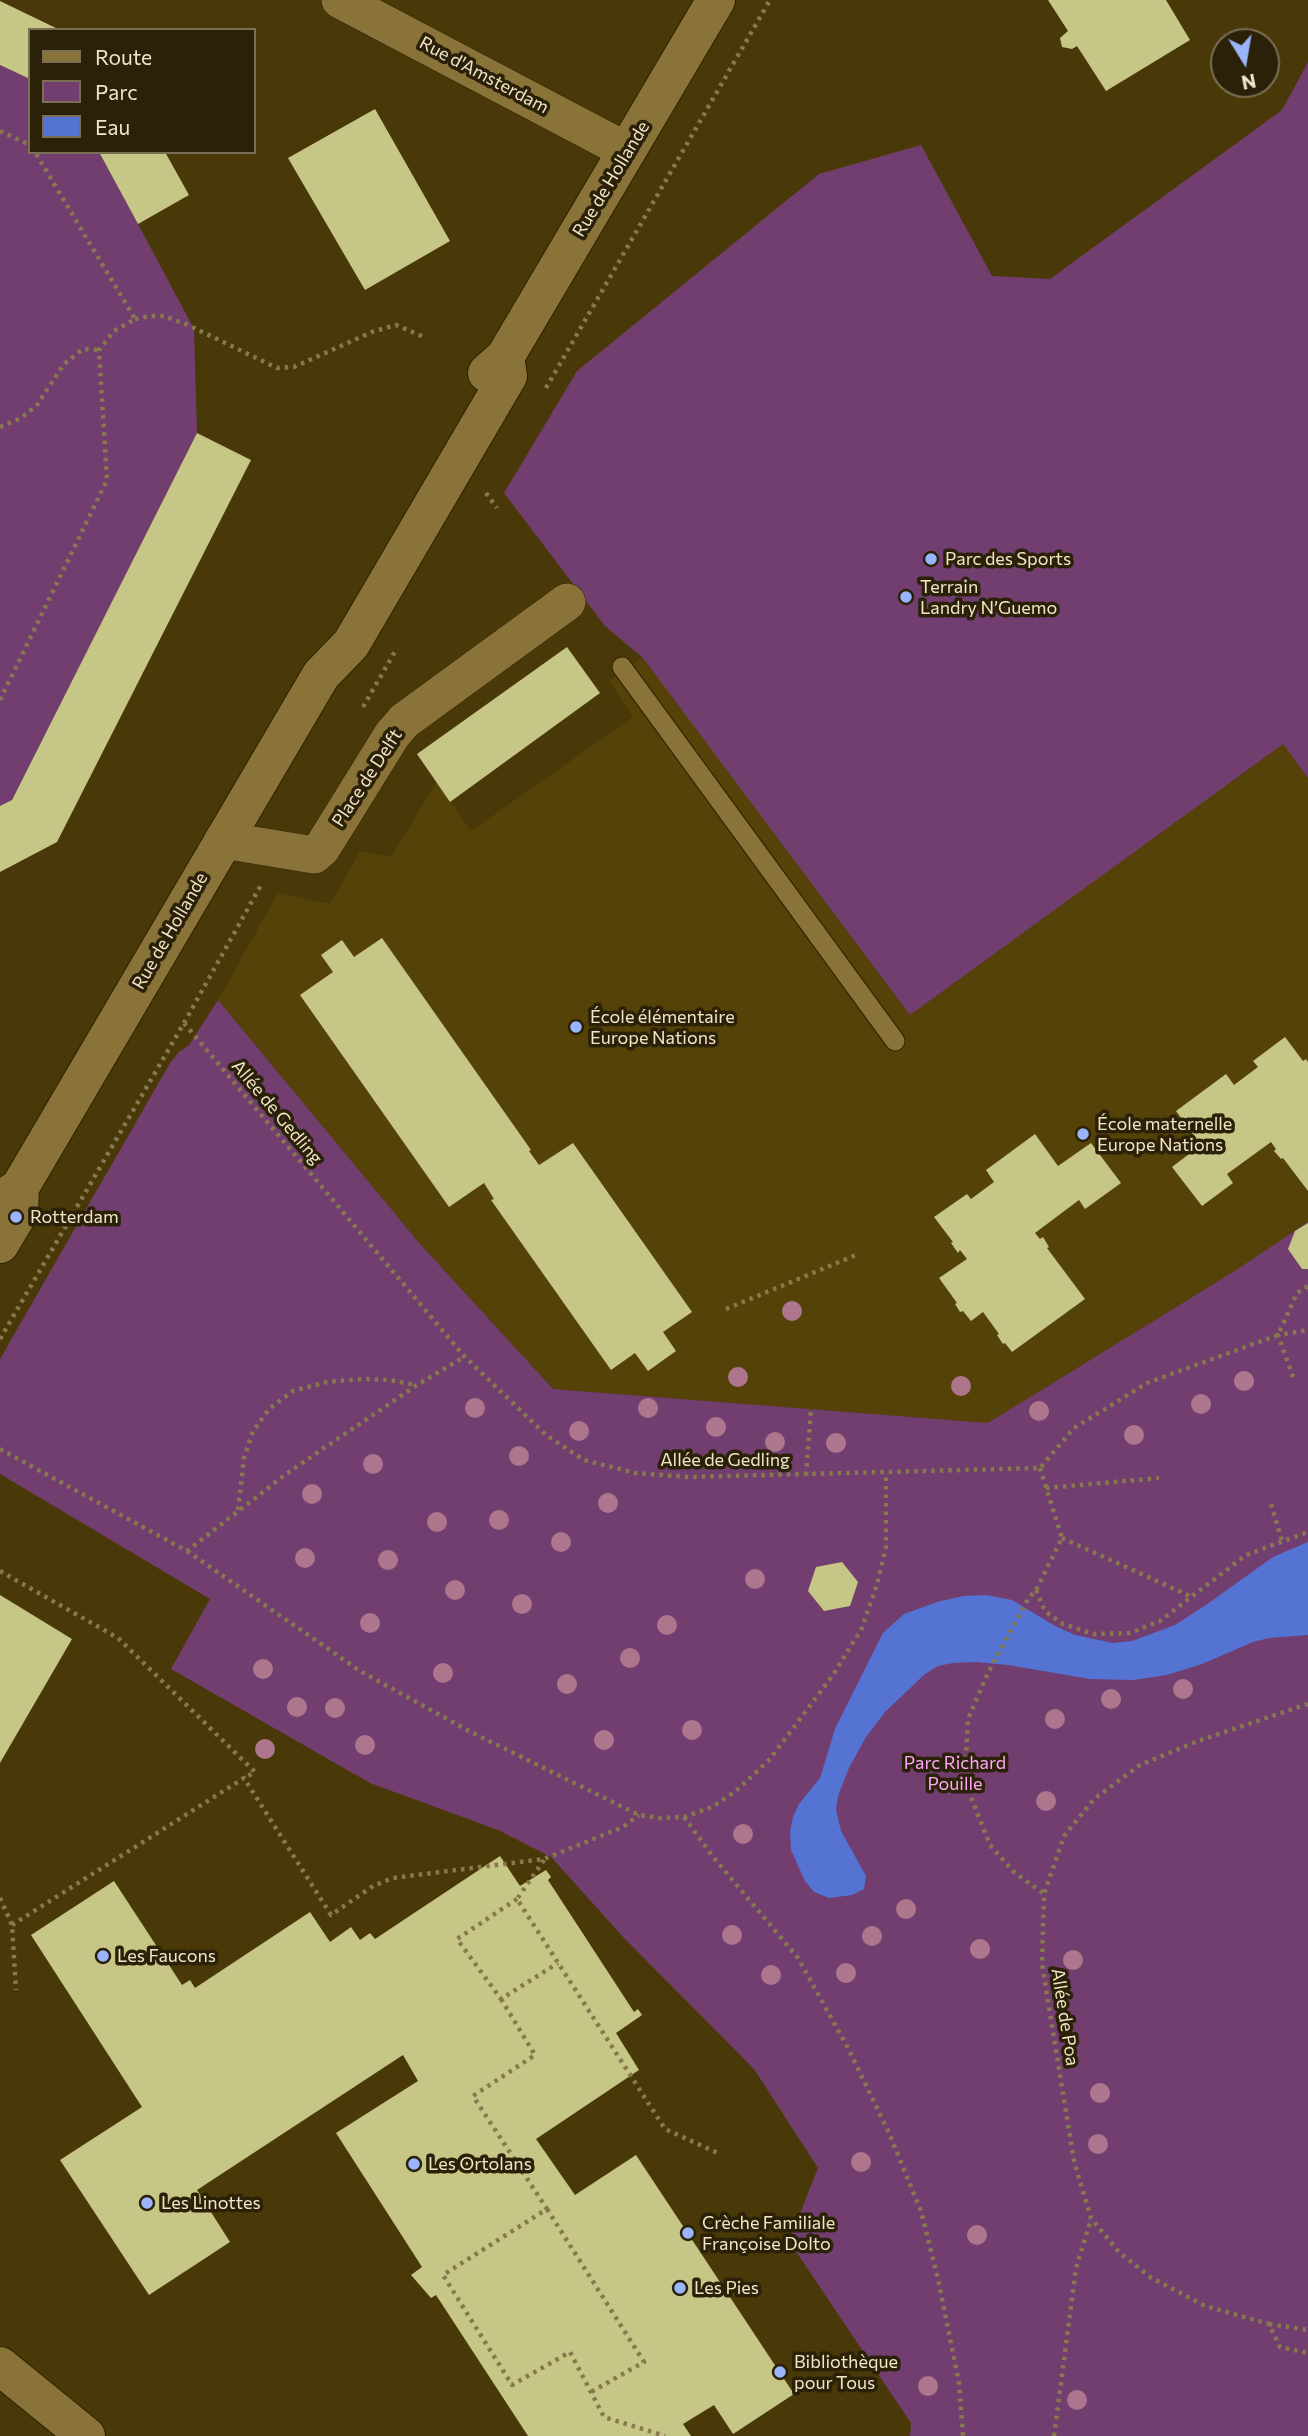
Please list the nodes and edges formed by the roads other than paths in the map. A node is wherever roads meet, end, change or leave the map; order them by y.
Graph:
1 (340, 0) edge
2 (716, 0) edge
3 (627, 151) junction
4 (567, 602) dead end
5 (622, 667) dead end
6 (223, 840) junction
7 (895, 1041) dead end
8 (10, 1194) edge
9 (0, 1244) edge
10 (0, 2366) edge
11 (86, 2436) edge

1 - 3 street, Rue d'Amsterdam
2 - 3 street, Rue de Hollande
3 - 6 street, Rue de Hollande
4 - 6 street, Place de Delft
5 - 7 lane
6 - 8 street, Rue de Hollande
8 - 9 street, Rue de Hollande
10 - 11 street

